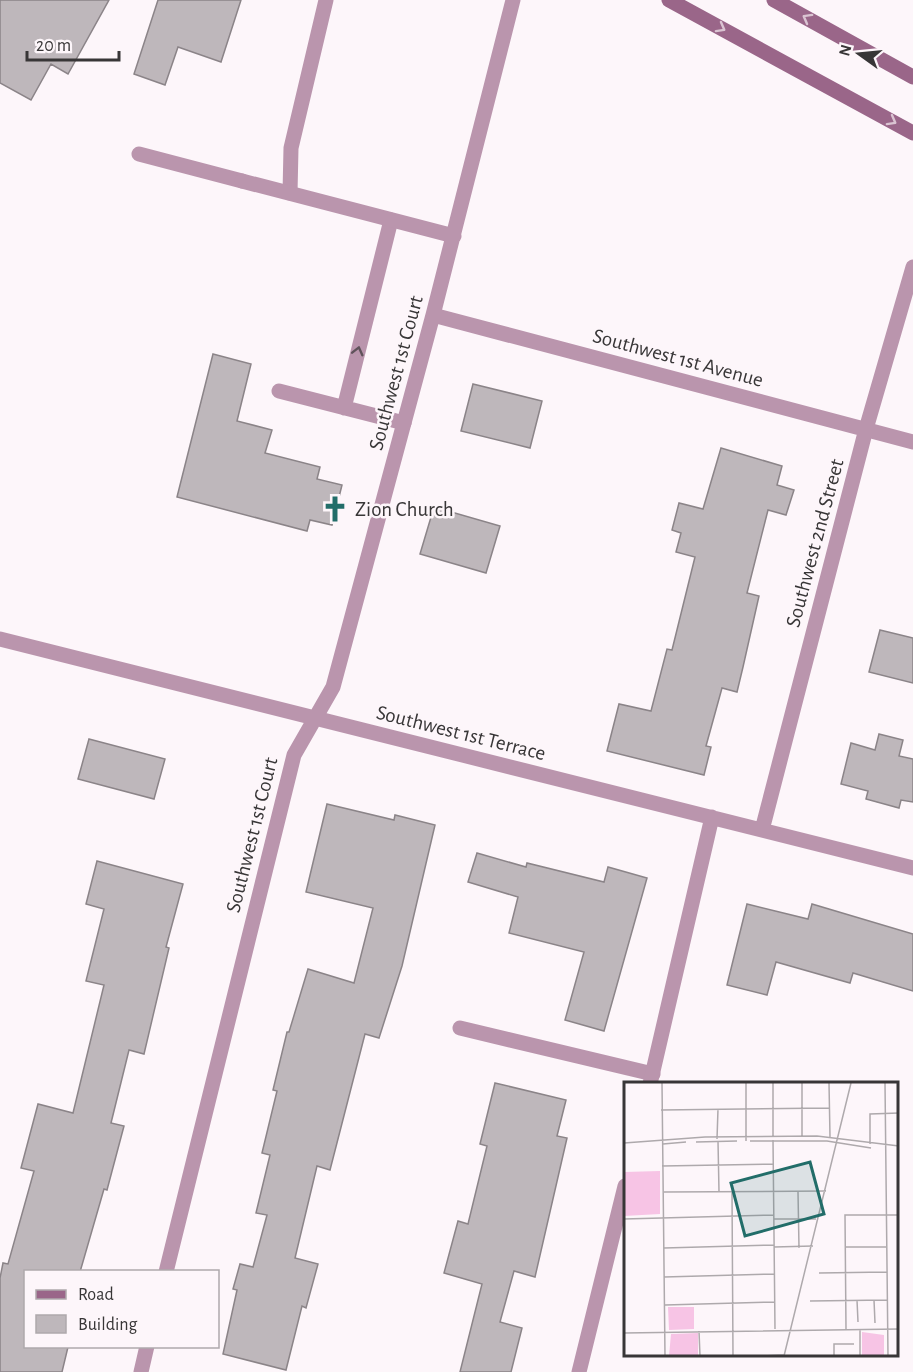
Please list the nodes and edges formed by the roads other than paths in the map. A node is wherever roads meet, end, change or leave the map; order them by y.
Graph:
1 (326, 0) edge
2 (513, 0) edge
3 (669, 0) edge
4 (774, 0) edge
5 (913, 77) edge
6 (913, 133) edge
7 (139, 154) dead end
8 (290, 194) junction
9 (391, 220) junction
10 (454, 236) junction
11 (913, 267) edge
12 (433, 315) junction
13 (279, 392) dead end
14 (344, 408) junction
15 (404, 423) junction
16 (866, 429) junction
17 (913, 442) edge
18 (0, 639) edge
19 (315, 718) junction
20 (712, 817) junction
21 (762, 830) junction
22 (913, 868) edge
23 (460, 1028) dead end
24 (651, 1079) edge
25 (624, 1190) edge
26 (165, 1270) edge
27 (147, 1348) edge
28 (141, 1372) edge
29 (579, 1372) edge

1 - 8 street
2 - 10 street, Southwest 1st Court
3 -> 6 main road
5 -> 4 main road
7 - 8 street
8 - 9 street
9 - 10 street
14 -> 9 street
10 - 12 street, Southwest 1st Court
11 - 16 street, Southwest 2nd Street
12 - 15 street, Southwest 1st Court
12 - 16 street, Southwest 1st Avenue
13 - 14 street
14 - 15 street
15 - 19 street, Southwest 1st Court
16 - 17 street, Southwest 1st Avenue
16 - 21 street, Southwest 2nd Street
18 - 19 street, Southwest 1st Terrace
19 - 20 street, Southwest 1st Terrace
19 - 26 street, Southwest 1st Court
20 - 21 street, Southwest 1st Terrace
20 - 24 street
21 - 22 street, Southwest 1st Terrace
23 - 24 street
25 - 29 street
27 - 28 street

